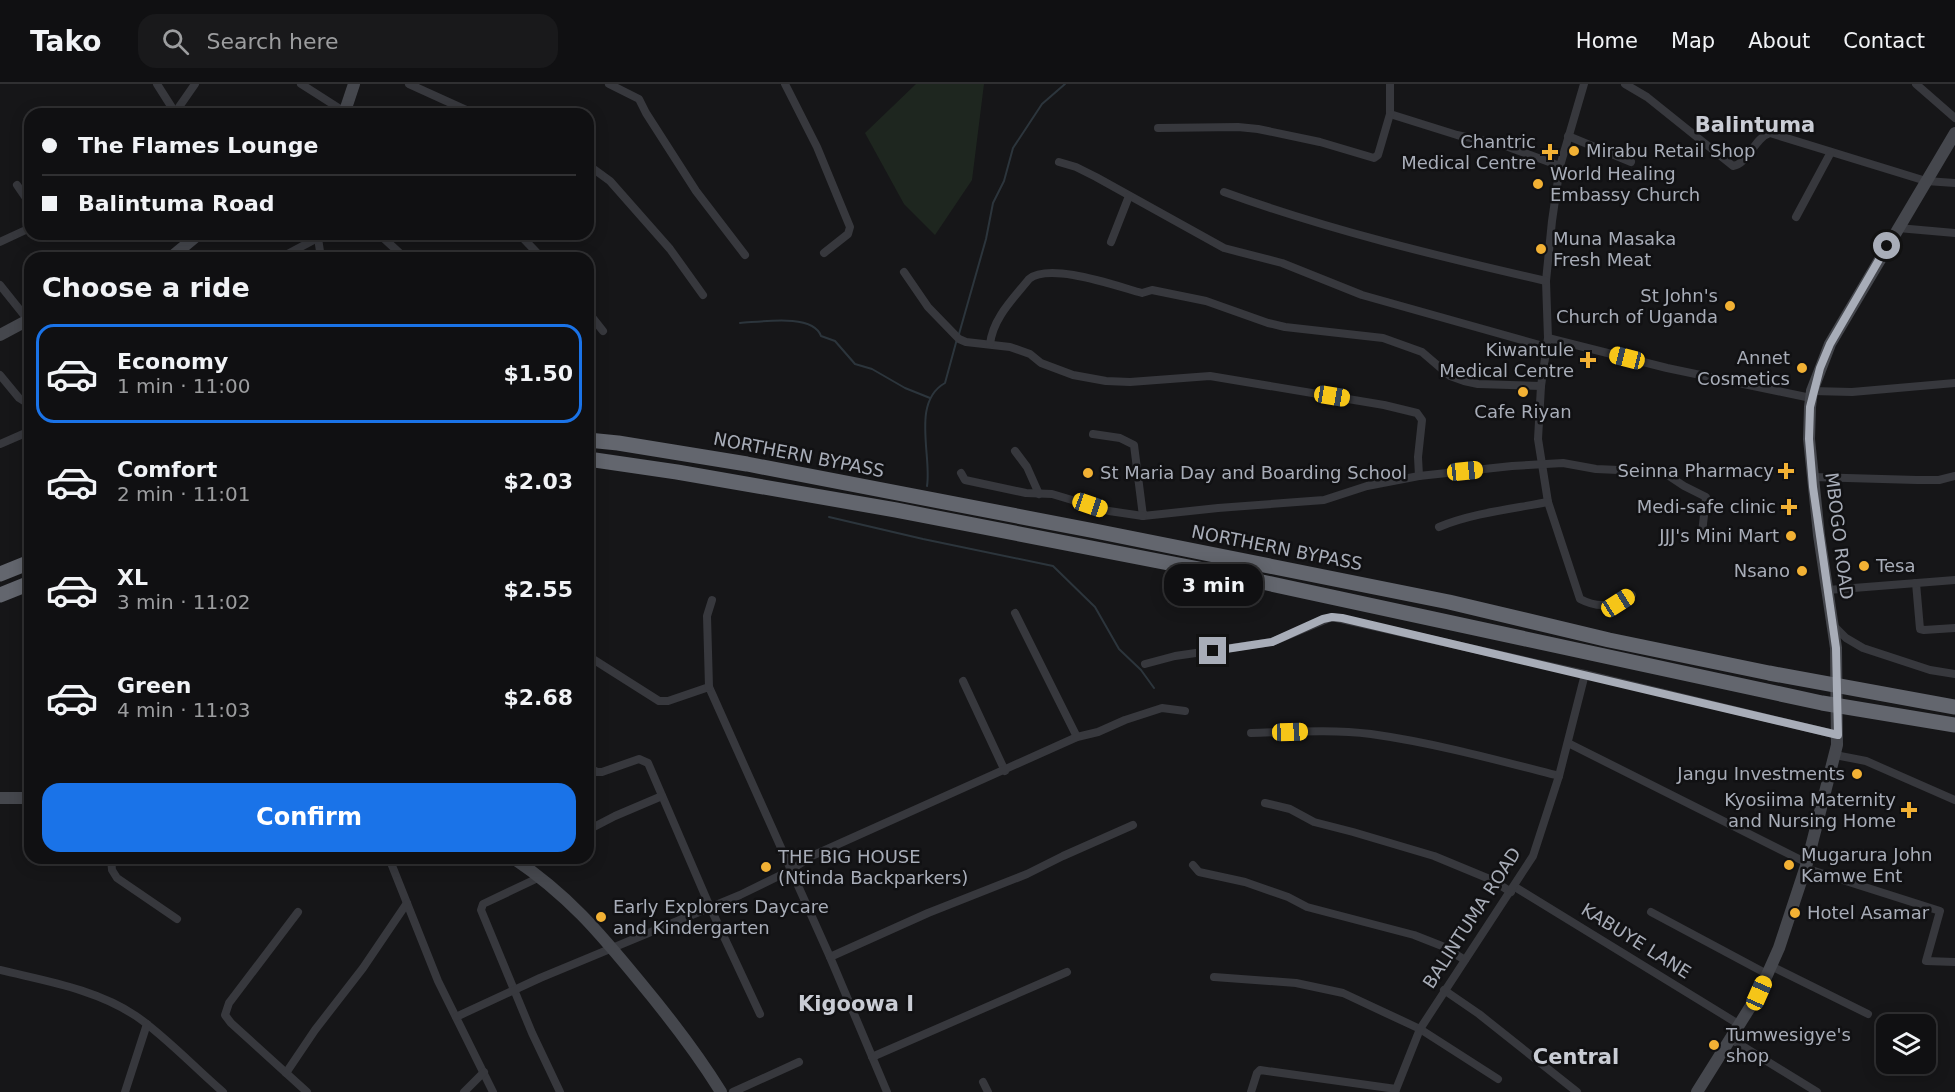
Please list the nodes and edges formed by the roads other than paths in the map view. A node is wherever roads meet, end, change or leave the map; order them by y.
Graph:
1 (157, 84) edge
2 (195, 84) edge
3 (301, 84) edge
4 (354, 84) edge
5 (409, 84) edge
6 (609, 84) edge
7 (785, 84) edge
8 (1390, 84) edge
9 (1584, 84) edge
10 (1625, 84) edge
11 (1916, 84) edge
12 (173, 108) edge
13 (179, 108) edge
14 (337, 108) edge
15 (347, 108) edge
16 (462, 108) edge
17 (1390, 114) junction
18 (1955, 118) edge
19 (1158, 128) dead end
20 (1955, 134) edge
21 (1568, 136) junction
22 (1831, 152) junction
23 (1059, 162) dead end
24 (1631, 162) dead end
25 (1560, 166) junction
26 (594, 169) edge
27 (1926, 181) junction
28 (1955, 183) edge
29 (16, 185) dead end
30 (1224, 192) dead end
31 (24, 196) edge
32 (1129, 196) junction
33 (1796, 217) dead end
34 (1898, 228) junction
35 (24, 231) edge
36 (1955, 233) edge
37 (192, 240) edge
38 (314, 240) edge
39 (386, 240) edge
40 (525, 240) edge
41 (0, 242) edge
42 (1111, 242) dead end
43 (178, 252) edge
44 (291, 252) edge
45 (398, 252) edge
46 (536, 252) edge
47 (824, 253) dead end
48 (745, 255) dead end
49 (904, 272) dead end
50 (1546, 281) junction
51 (0, 285) edge
52 (703, 295) dead end
53 (24, 314) edge
54 (594, 320) edge
55 (24, 323) edge
56 (603, 331) dead end
57 (0, 335) edge
58 (1547, 343) junction
59 (990, 344) junction
60 (0, 375) edge
61 (1955, 382) edge
62 (1540, 386) junction
63 (1812, 395) junction
64 (24, 401) edge
65 (24, 434) edge
66 (1094, 434) dead end
67 (594, 441) edge
68 (0, 444) edge
69 (1015, 451) dead end
70 (594, 460) edge
71 (1543, 466) junction
72 (960, 473) dead end
73 (1419, 476) junction
74 (1955, 476) edge
75 (1812, 477) junction
76 (1039, 495) junction
77 (1548, 502) junction
78 (1143, 516) junction
79 (1439, 527) dead end
80 (1702, 533) dead end
81 (24, 564) edge
82 (0, 574) edge
83 (1955, 580) edge
84 (1916, 583) junction
85 (24, 585) edge
86 (1827, 590) junction
87 (0, 595) edge
88 (1632, 595) dead end
89 (712, 600) dead end
90 (1015, 613) dead end
91 (1832, 624) junction
92 (1955, 628) edge
93 (594, 660) edge
94 (1145, 664) dead end
95 (1585, 674) junction
96 (1955, 675) edge
97 (963, 681) dead end
98 (709, 687) junction
99 (1955, 707) edge
100 (1185, 711) dead end
101 (1955, 724) edge
102 (1838, 732) junction
103 (1251, 733) dead end
104 (1077, 737) junction
105 (1568, 743) junction
106 (1835, 755) junction
107 (594, 771) edge
108 (1005, 771) junction
109 (1559, 776) junction
110 (662, 796) junction
111 (0, 798) edge
112 (24, 798) edge
113 (1955, 800) edge
114 (1265, 803) dead end
115 (1133, 825) dead end
116 (594, 827) edge
117 (112, 864) edge
118 (391, 864) edge
119 (525, 864) edge
120 (1193, 865) dead end
121 (1806, 865) junction
122 (789, 871) junction
123 (540, 877) junction
124 (1513, 889) junction
125 (407, 903) junction
126 (710, 907) junction
127 (298, 912) dead end
128 (1651, 912) dead end
129 (177, 920) dead end
130 (612, 948) junction
131 (830, 957) junction
132 (1465, 960) junction
133 (1955, 962) edge
134 (0, 970) edge
135 (1769, 970) junction
136 (1067, 972) dead end
137 (1214, 976) dead end
138 (515, 989) junction
139 (1444, 990) junction
140 (760, 1014) dead end
141 (1868, 1014) dead end
142 (456, 1017) junction
143 (147, 1024) junction
144 (1740, 1024) junction
145 (1420, 1029) junction
146 (1731, 1039) junction
147 (872, 1057) junction
148 (799, 1062) dead end
149 (484, 1072) junction
150 (286, 1073) junction
151 (1497, 1079) dead end
152 (983, 1082) dead end
153 (1396, 1091) edge
154 (125, 1092) edge
155 (223, 1092) edge
156 (307, 1092) edge
157 (464, 1092) edge
158 (493, 1092) edge
159 (560, 1092) edge
160 (721, 1092) edge
161 (733, 1092) edge
162 (887, 1092) edge
163 (988, 1092) edge
164 (1251, 1092) edge
165 (1576, 1092) edge
166 (1697, 1092) edge
167 (1818, 1092) edge

1 - 12 street
2 - 13 street
3 - 14 street
4 - 15 main road
5 - 16 street
6 - 48 street
7 - 47 street
8 - 17 street
9 - 21 street
10 - 22 street
11 - 18 street
17 - 19 street
17 - 25 street
20 - 27 main road, MBOGO ROAD
21 - 24 street
21 - 25 street
22 - 27 street
22 - 33 street
23 - 32 street
25 - 50 street
26 - 52 street
27 - 28 street
27 - 34 main road, MBOGO ROAD
29 - 31 street
30 - 50 street
32 - 42 street
32 - 58 street
34 - 36 street
34 - 63 main road, MBOGO ROAD
35 - 41 street
37 - 43 main road
38 - 44 street
39 - 45 street
40 - 46 street
49 - 59 street
50 - 58 street
51 - 53 street
54 - 56 street
55 - 57 main road
58 - 62 street
58 - 63 street
59 - 62 street
59 - 73 street
60 - 64 street
61 - 63 street
62 - 71 street
63 - 75 main road, MBOGO ROAD
65 - 68 street
66 - 78 street
67 - 99 highway, NORTHERN BYPASS
69 - 76 street
70 - 101 highway, NORTHERN BYPASS
71 - 73 street
71 - 77 street
71 - 80 street
72 - 76 street
73 - 78 street
74 - 75 street
75 - 86 main road, MBOGO ROAD
76 - 78 street
77 - 79 street
77 - 88 street
81 - 82 highway
83 - 84 street
84 - 86 street
84 - 92 street
85 - 87 highway
86 - 91 main road, MBOGO ROAD
89 - 98 street
90 - 104 street
91 - 96 street
91 - 102 main road, MBOGO ROAD
93 - 98 street
94 - 95 street
95 - 102 street
95 - 105 street, BALINTUMA ROAD
97 - 108 street
98 - 122 street
100 - 104 street
102 - 106 main road, MBOGO ROAD
103 - 109 street
104 - 108 street
105 - 109 street, BALINTUMA ROAD
105 - 121 street
106 - 113 street
106 - 121 main road, MBOGO ROAD
107 - 110 street
108 - 122 street
109 - 124 street, BALINTUMA ROAD
110 - 116 street
110 - 126 street
111 - 112 main road
114 - 124 street, KABUYE LANE
115 - 131 street
117 - 129 street
118 - 125 street
119 - 123 main road
120 - 132 street
121 - 133 street
121 - 135 main road, MBOGO ROAD
122 - 126 street
122 - 131 street
123 - 130 main road
123 - 138 street
124 - 132 street, BALINTUMA ROAD
124 - 144 street, KABUYE LANE
125 - 142 street
125 - 150 street
126 - 130 street
126 - 140 street
127 - 150 street
128 - 135 street
130 - 138 street
130 - 160 main road
131 - 147 street
132 - 139 street, BALINTUMA ROAD
134 - 143 street
135 - 141 street
135 - 144 main road, MBOGO ROAD
136 - 147 street
137 - 145 street
138 - 142 street
138 - 159 street
139 - 145 street, BALINTUMA ROAD
139 - 165 street
142 - 149 street
143 - 154 street
143 - 155 street
144 - 146 main road, MBOGO ROAD
145 - 151 street
145 - 153 street, BALINTUMA ROAD
146 - 166 main road, MBOGO ROAD
146 - 167 street
147 - 162 street
148 - 161 street
149 - 157 street
149 - 158 street
150 - 156 street
152 - 163 street
153 - 164 street

